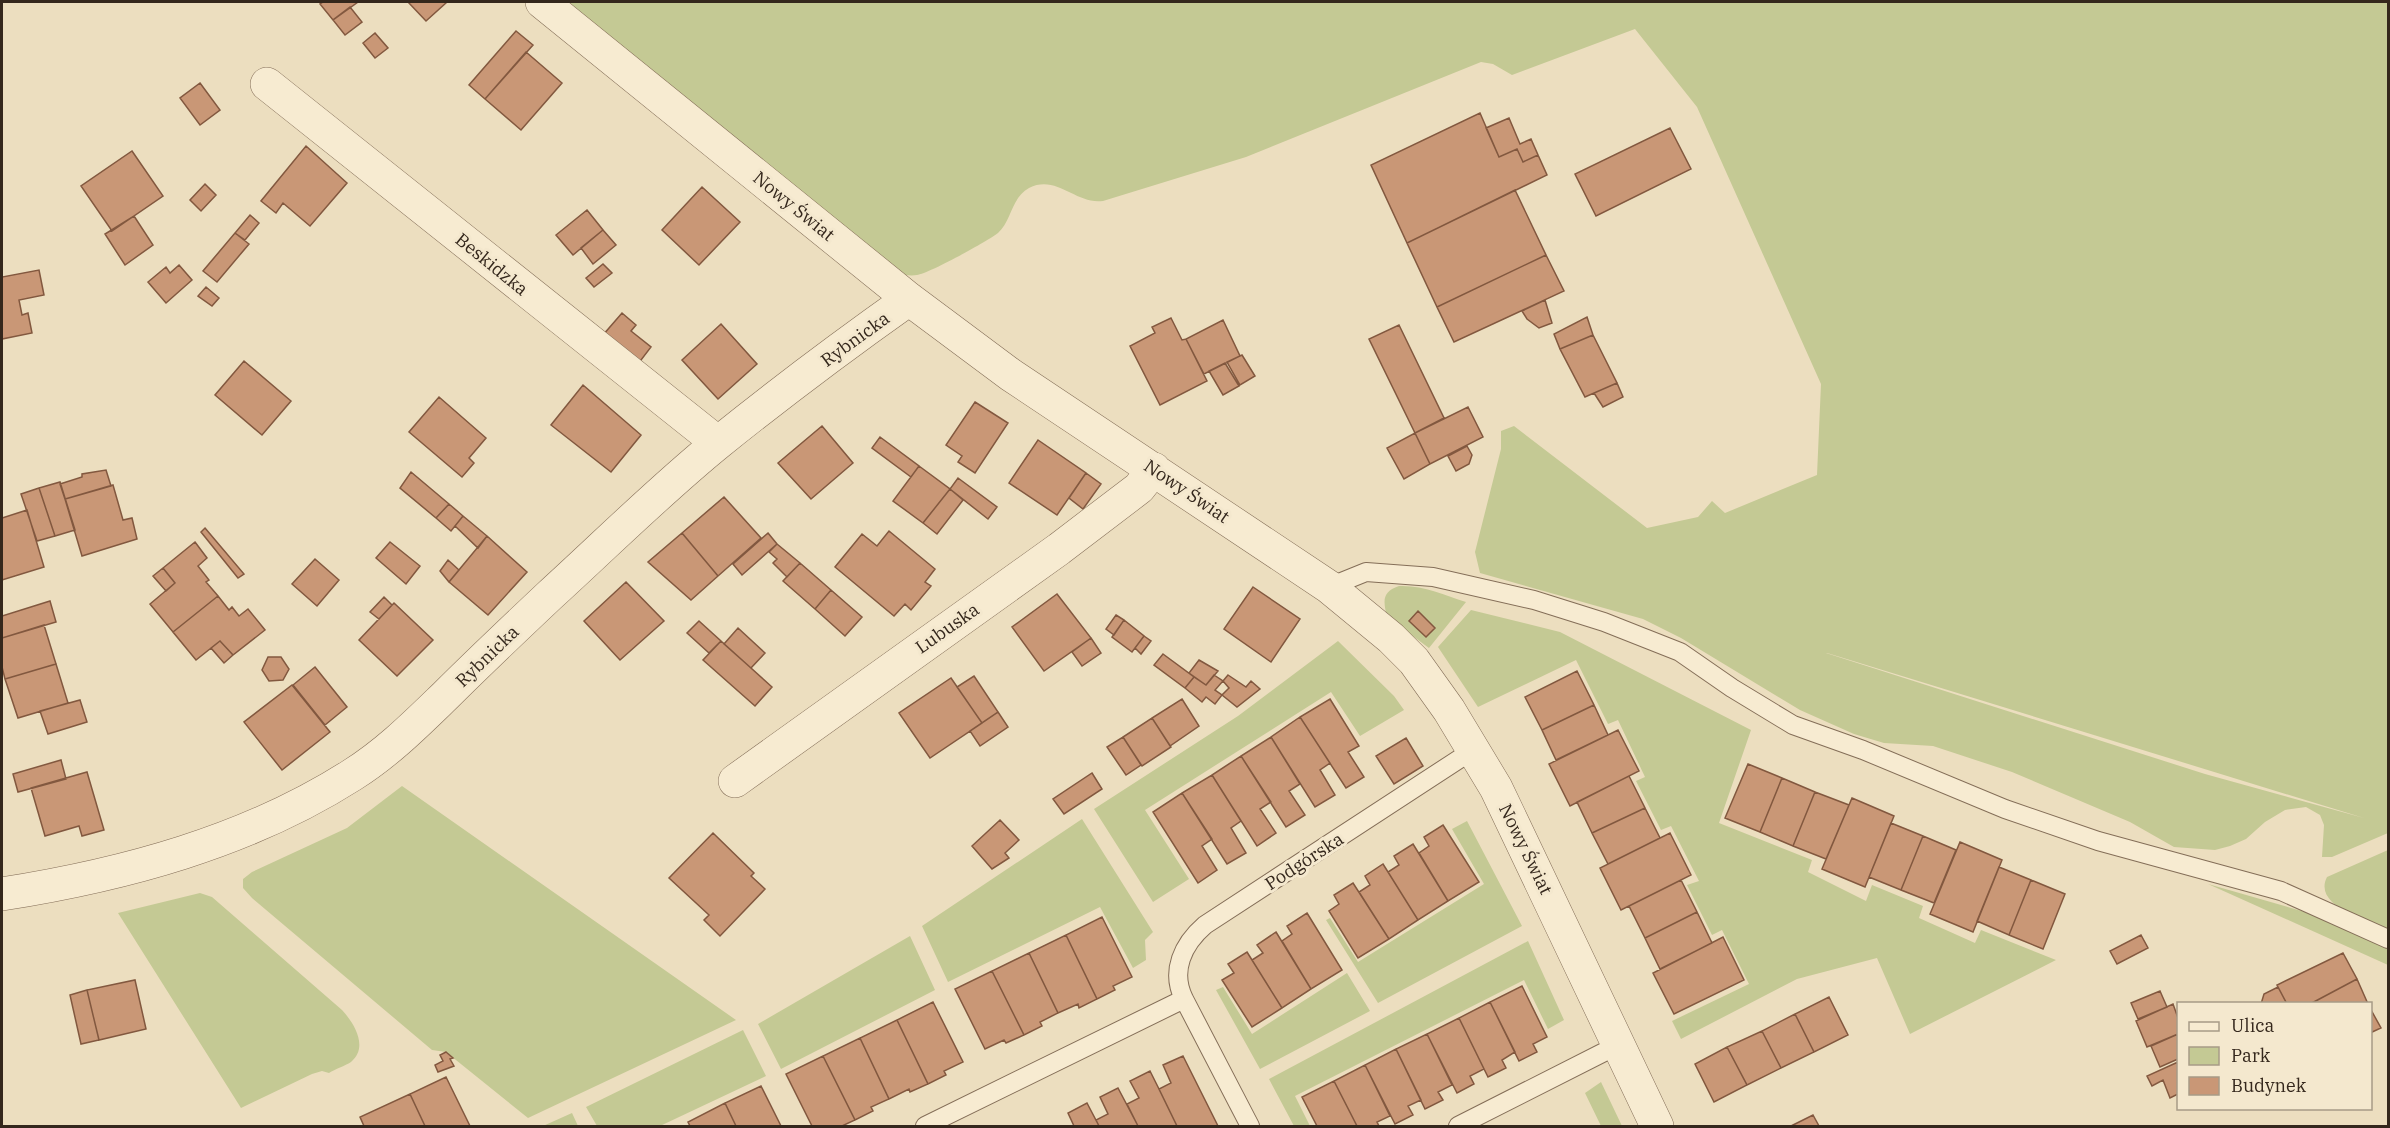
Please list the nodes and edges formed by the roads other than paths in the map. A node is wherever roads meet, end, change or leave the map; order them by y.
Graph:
1 (542, 2) edge
2 (267, 84) dead end
3 (909, 299) junction
4 (718, 443) junction
5 (1154, 469) junction
6 (1329, 587) junction
7 (1473, 750) junction
8 (735, 781) dead end
9 (2, 894) edge
10 (2388, 939) edge
11 (1184, 999) junction
12 (1618, 1045) junction
13 (925, 1126) edge
14 (1250, 1126) edge
15 (1458, 1126) edge
16 (1657, 1126) edge

1 - 3 street, Nowy Świat
2 - 4 street, Beskidzka
3 - 4 street, Rybnicka
3 - 5 street, Nowy Świat
4 - 9 street, Rybnicka
5 - 6 street, Nowy Świat
5 - 8 street, Lubuska
6 - 7 street, Nowy Świat
6 - 10 lane
7 - 11 lane, Podgórska
7 - 12 street, Nowy Świat
11 - 13 lane
11 - 14 lane, Podgórska
12 - 15 lane
12 - 16 street, Nowy Świat

